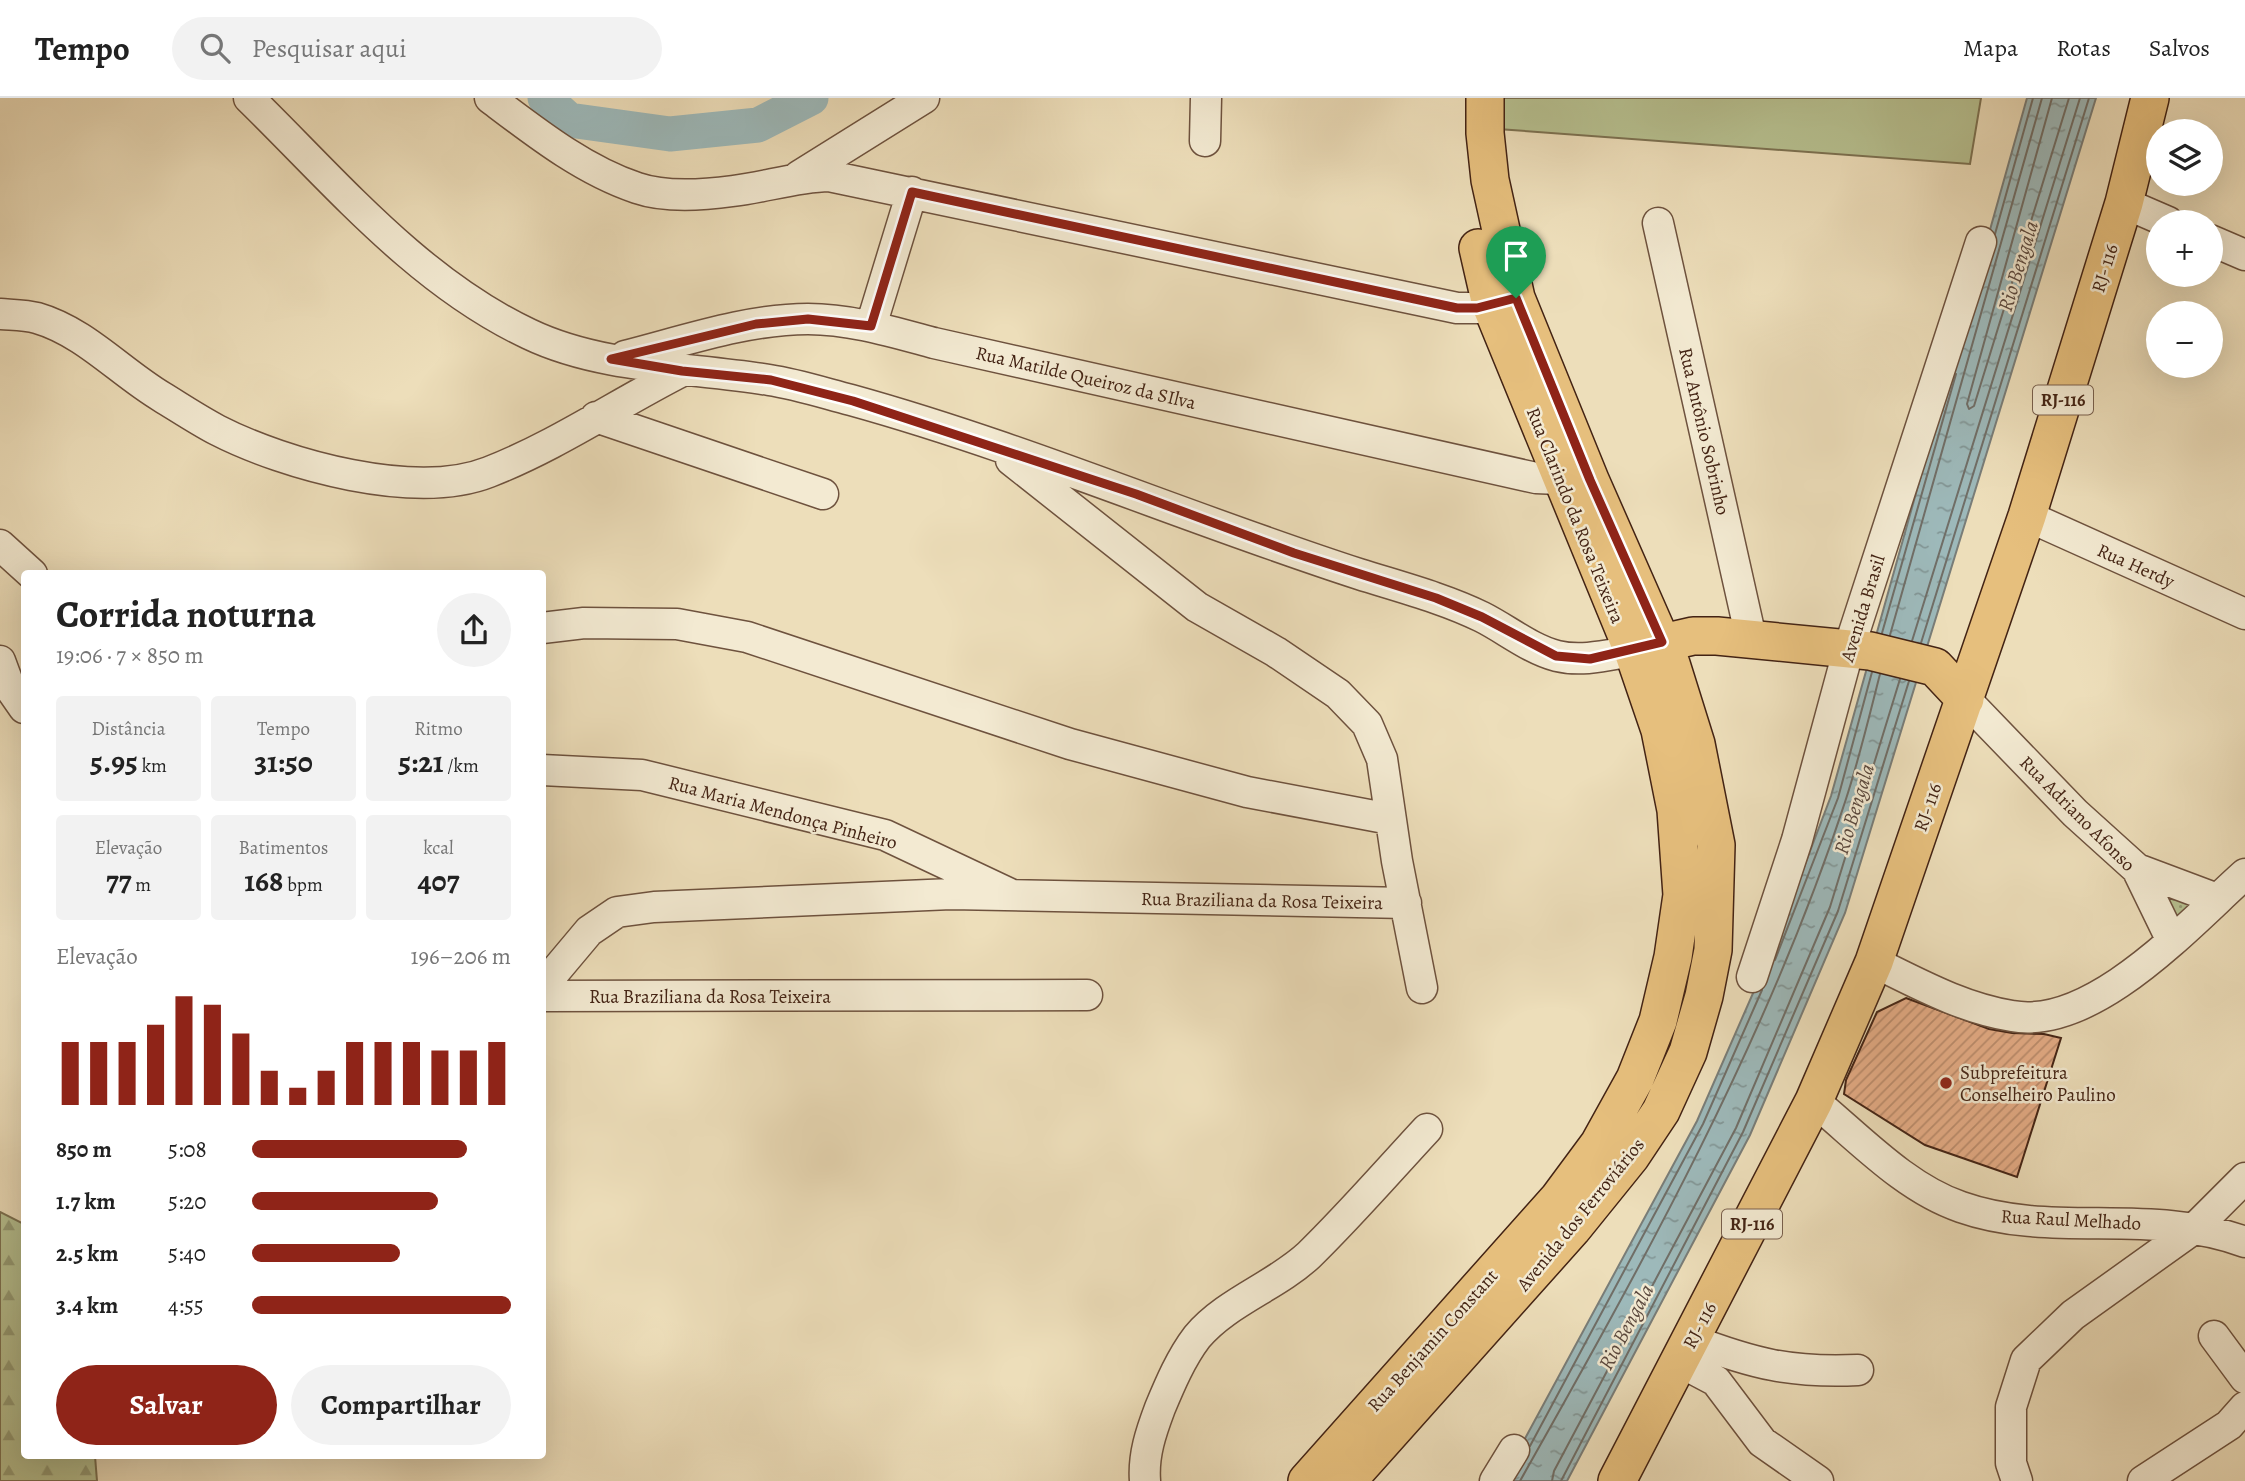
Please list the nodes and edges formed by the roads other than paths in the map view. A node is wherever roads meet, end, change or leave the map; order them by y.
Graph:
1 (249, 98) edge
2 (491, 98) edge
3 (923, 98) edge
4 (1206, 98) edge
5 (1463, 98) edge
6 (1485, 98) edge
7 (2150, 98) edge
8 (1205, 141) dead end
9 (798, 177) junction
10 (912, 192) junction
11 (2124, 203) junction
12 (2146, 212) edge
13 (1658, 223) dead end
14 (1981, 242) dead end
15 (2223, 246) edge
16 (2245, 256) edge
17 (1503, 301) junction
18 (0, 314) edge
19 (871, 326) junction
20 (611, 359) junction
21 (682, 371) junction
22 (596, 417) junction
23 (995, 447) junction
24 (1576, 480) junction
25 (823, 494) dead end
26 (2027, 516) junction
27 (0, 545) edge
28 (28, 570) edge
29 (2245, 614) edge
30 (546, 628) edge
31 (1751, 638) junction
32 (1647, 647) junction
33 (1859, 650) junction
34 (1965, 699) junction
35 (546, 771) edge
36 (1391, 819) junction
37 (2137, 869) junction
38 (2245, 874) edge
39 (1013, 895) junction
40 (2217, 899) junction
41 (1406, 903) junction
42 (2172, 941) junction
43 (1874, 962) junction
44 (1752, 977) dead end
45 (546, 982) edge
46 (1422, 988) dead end
47 (1087, 995) dead end
48 (546, 996) edge
49 (1814, 1101) junction
50 (1427, 1129) dead end
51 (2245, 1178) edge
52 (1559, 1198) joint
53 (2196, 1227) junction
54 (2245, 1242) edge
55 (2214, 1336) dead end
56 (1686, 1351) junction
57 (1858, 1370) dead end
58 (2245, 1378) edge
59 (2245, 1407) edge
60 (1514, 1450) dead end
61 (1306, 1480) edge
62 (1145, 1481) edge
63 (1347, 1481) edge
64 (1495, 1481) edge
65 (1617, 1481) edge
66 (1818, 1481) edge
67 (2017, 1481) edge
68 (2143, 1481) edge

1 - 20 street
2 - 9 street
3 - 9 street
4 - 8 street
5 - 17 main road, Rua Clarindo da Rosa Teixeira
6 - 17 main road
7 - 11 main road, RJ- 116 / RJ-116
9 - 10 street
10 - 17 street
10 - 19 street
11 - 12 street
11 - 26 main road, RJ- 116 / RJ-116
13 - 31 street, Rua Antônio Sobrinho
14 - 33 street, Avenida Brasil
15 - 16 street
17 - 24 main road, Rua Clarindo da Rosa Teixeira
18 - 22 street
19 - 20 street, Rua Matilde Queiroz da SIlva
19 - 24 street, Rua Matilde Queiroz da SIlva
20 - 21 street
21 - 22 street
21 - 23 street
22 - 25 street
23 - 32 street
23 - 36 street, Rua Braziliana da Rosa Teixeira
24 - 32 main road, Rua Clarindo da Rosa Teixeira
26 - 29 street, Rua Herdy
26 - 34 main road, RJ- 116 / RJ-116
27 - 28 street
30 - 36 street
31 - 32 main road
31 - 33 main road
32 - 52 main road, Rua Clarindo da Rosa Teixeira
32 - 63 main road, Avenida dos Ferroviários
33 - 34 main road
33 - 44 street, Avenida Brasil
34 - 37 street, Rua Adriano Afonso
34 - 43 main road, RJ- 116 / RJ-116
35 - 39 street, Rua Maria Mendonça Pinheiro
36 - 41 street, Rua Braziliana da Rosa Teixeira
37 - 40 street
37 - 42 street, Rua Adriano Afonso
38 - 40 street
39 - 41 street, Rua Braziliana da Rosa Teixeira
39 - 45 street, Rua Braziliana da Rosa Teixeira
40 - 42 street
41 - 46 street
42 - 43 street
43 - 49 main road, RJ- 116 / RJ-116
47 - 48 street, Rua Braziliana da Rosa Teixeira
49 - 53 street, Rua Raul Melhado
49 - 56 main road, RJ- 116 / RJ-116
50 - 62 street
51 - 53 street
52 - 61 main road, Rua Benjamin Constant
53 - 54 street, Rua Raul Melhado
53 - 67 street
55 - 58 street
56 - 57 street
56 - 65 main road, RJ- 116 / RJ-116
56 - 66 street
59 - 68 street
60 - 64 street

